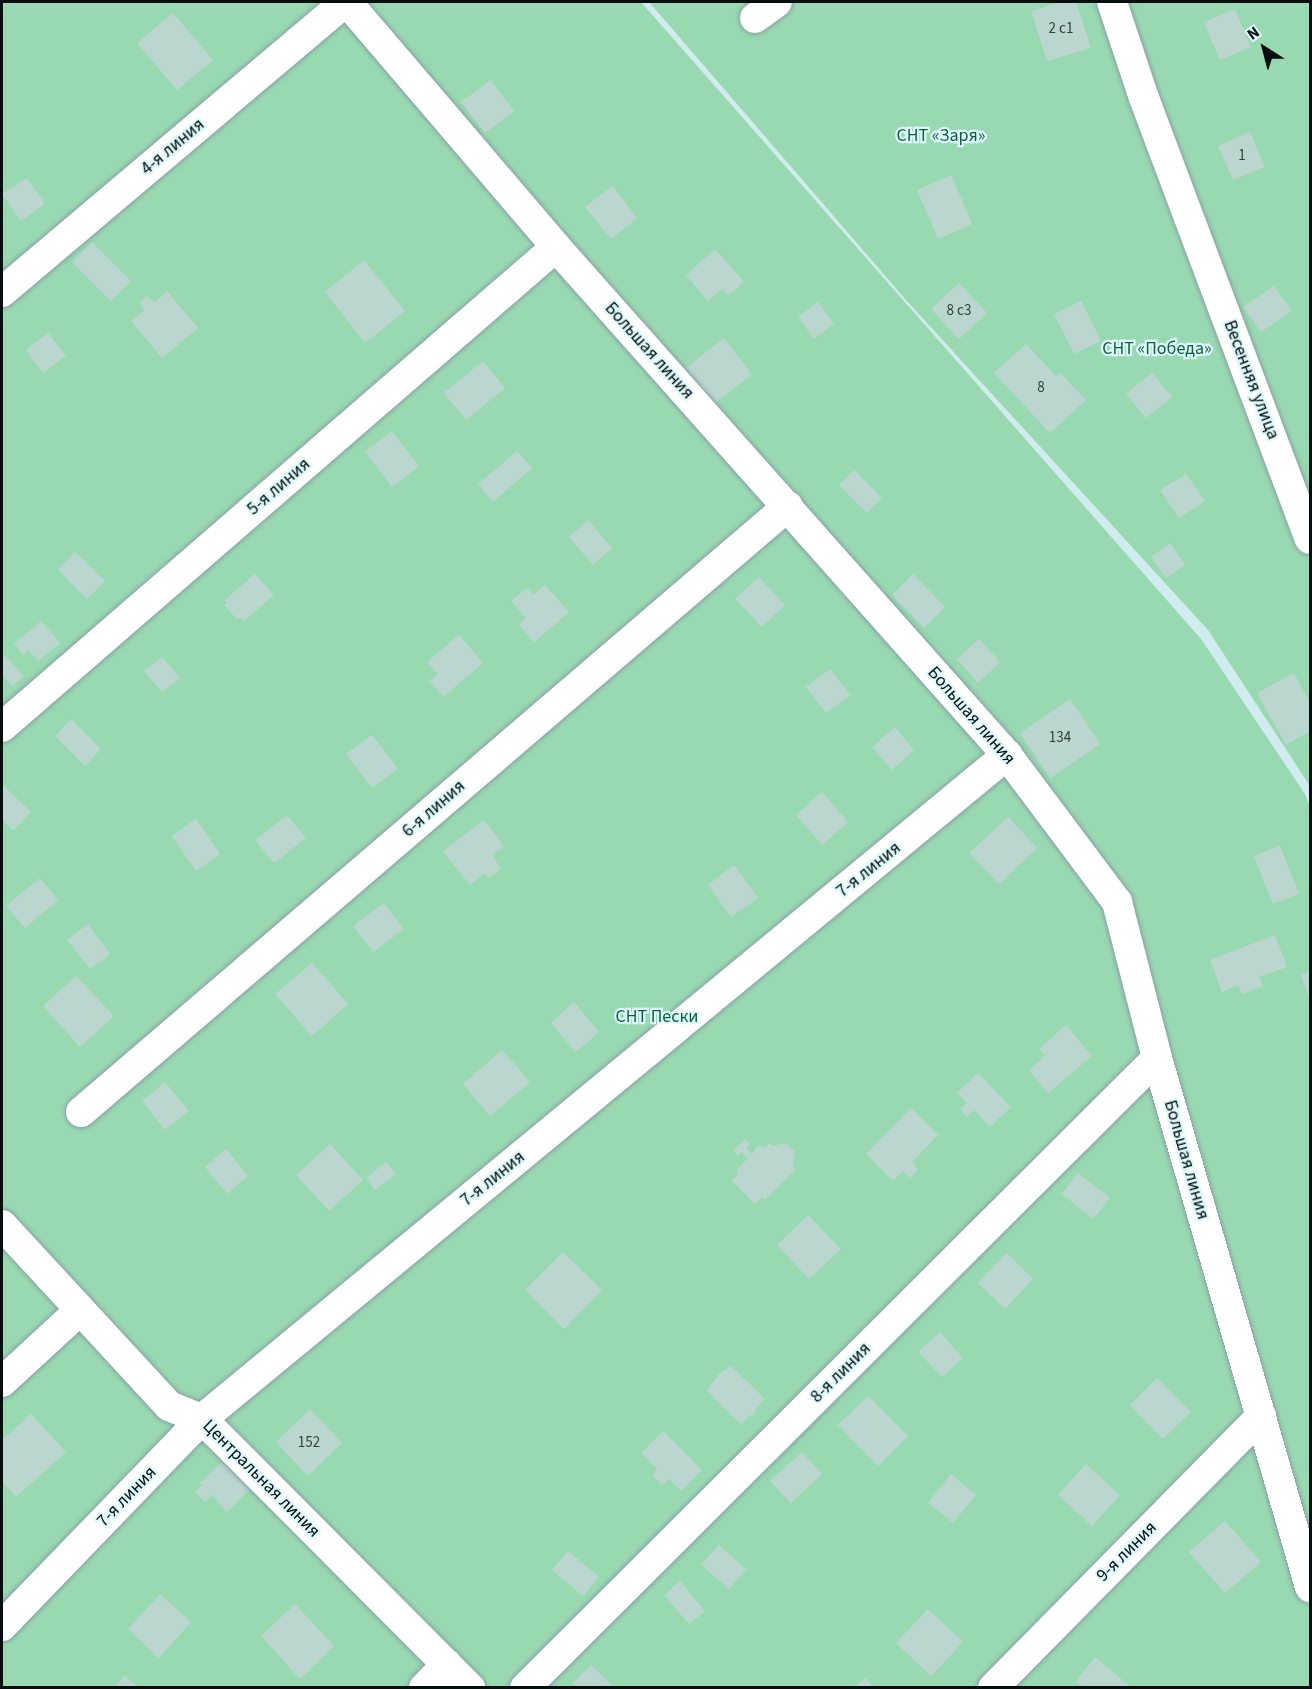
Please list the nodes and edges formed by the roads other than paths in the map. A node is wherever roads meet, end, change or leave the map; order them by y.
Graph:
1 (346, 2) edge
2 (1112, 2) edge
3 (556, 247) junction
4 (2, 292) edge
5 (788, 506) junction
6 (1311, 539) edge
7 (2, 727) edge
8 (1007, 755) junction
9 (1157, 1058) junction
10 (81, 1112) dead end
11 (2, 1225) edge
12 (80, 1310) junction
13 (2, 1382) edge
14 (1261, 1416) junction
15 (202, 1419) junction
16 (1311, 1587) edge
17 (2, 1626) edge
18 (447, 1664) junction
19 (424, 1688) edge
20 (470, 1688) edge
21 (525, 1688) edge
22 (993, 1688) edge

1 - 3 street, Большая линия
1 - 4 street, 4-я линия
2 - 6 street, Весенняя улица
3 - 5 street, Большая линия
3 - 7 street, 5-я линия
5 - 8 street, Большая линия
5 - 10 street, 6-я линия
8 - 9 street, Большая линия
8 - 15 street, 7-я линия
9 - 14 street, Большая линия
9 - 21 street, 8-я линия
11 - 12 street, Центральная линия
12 - 13 street
12 - 15 street, Центральная линия
14 - 16 street, Большая линия
14 - 22 street, 9-я линия
15 - 17 street, 7-я линия
15 - 18 street, Центральная линия
18 - 19 street
18 - 20 street, Центральная линия

